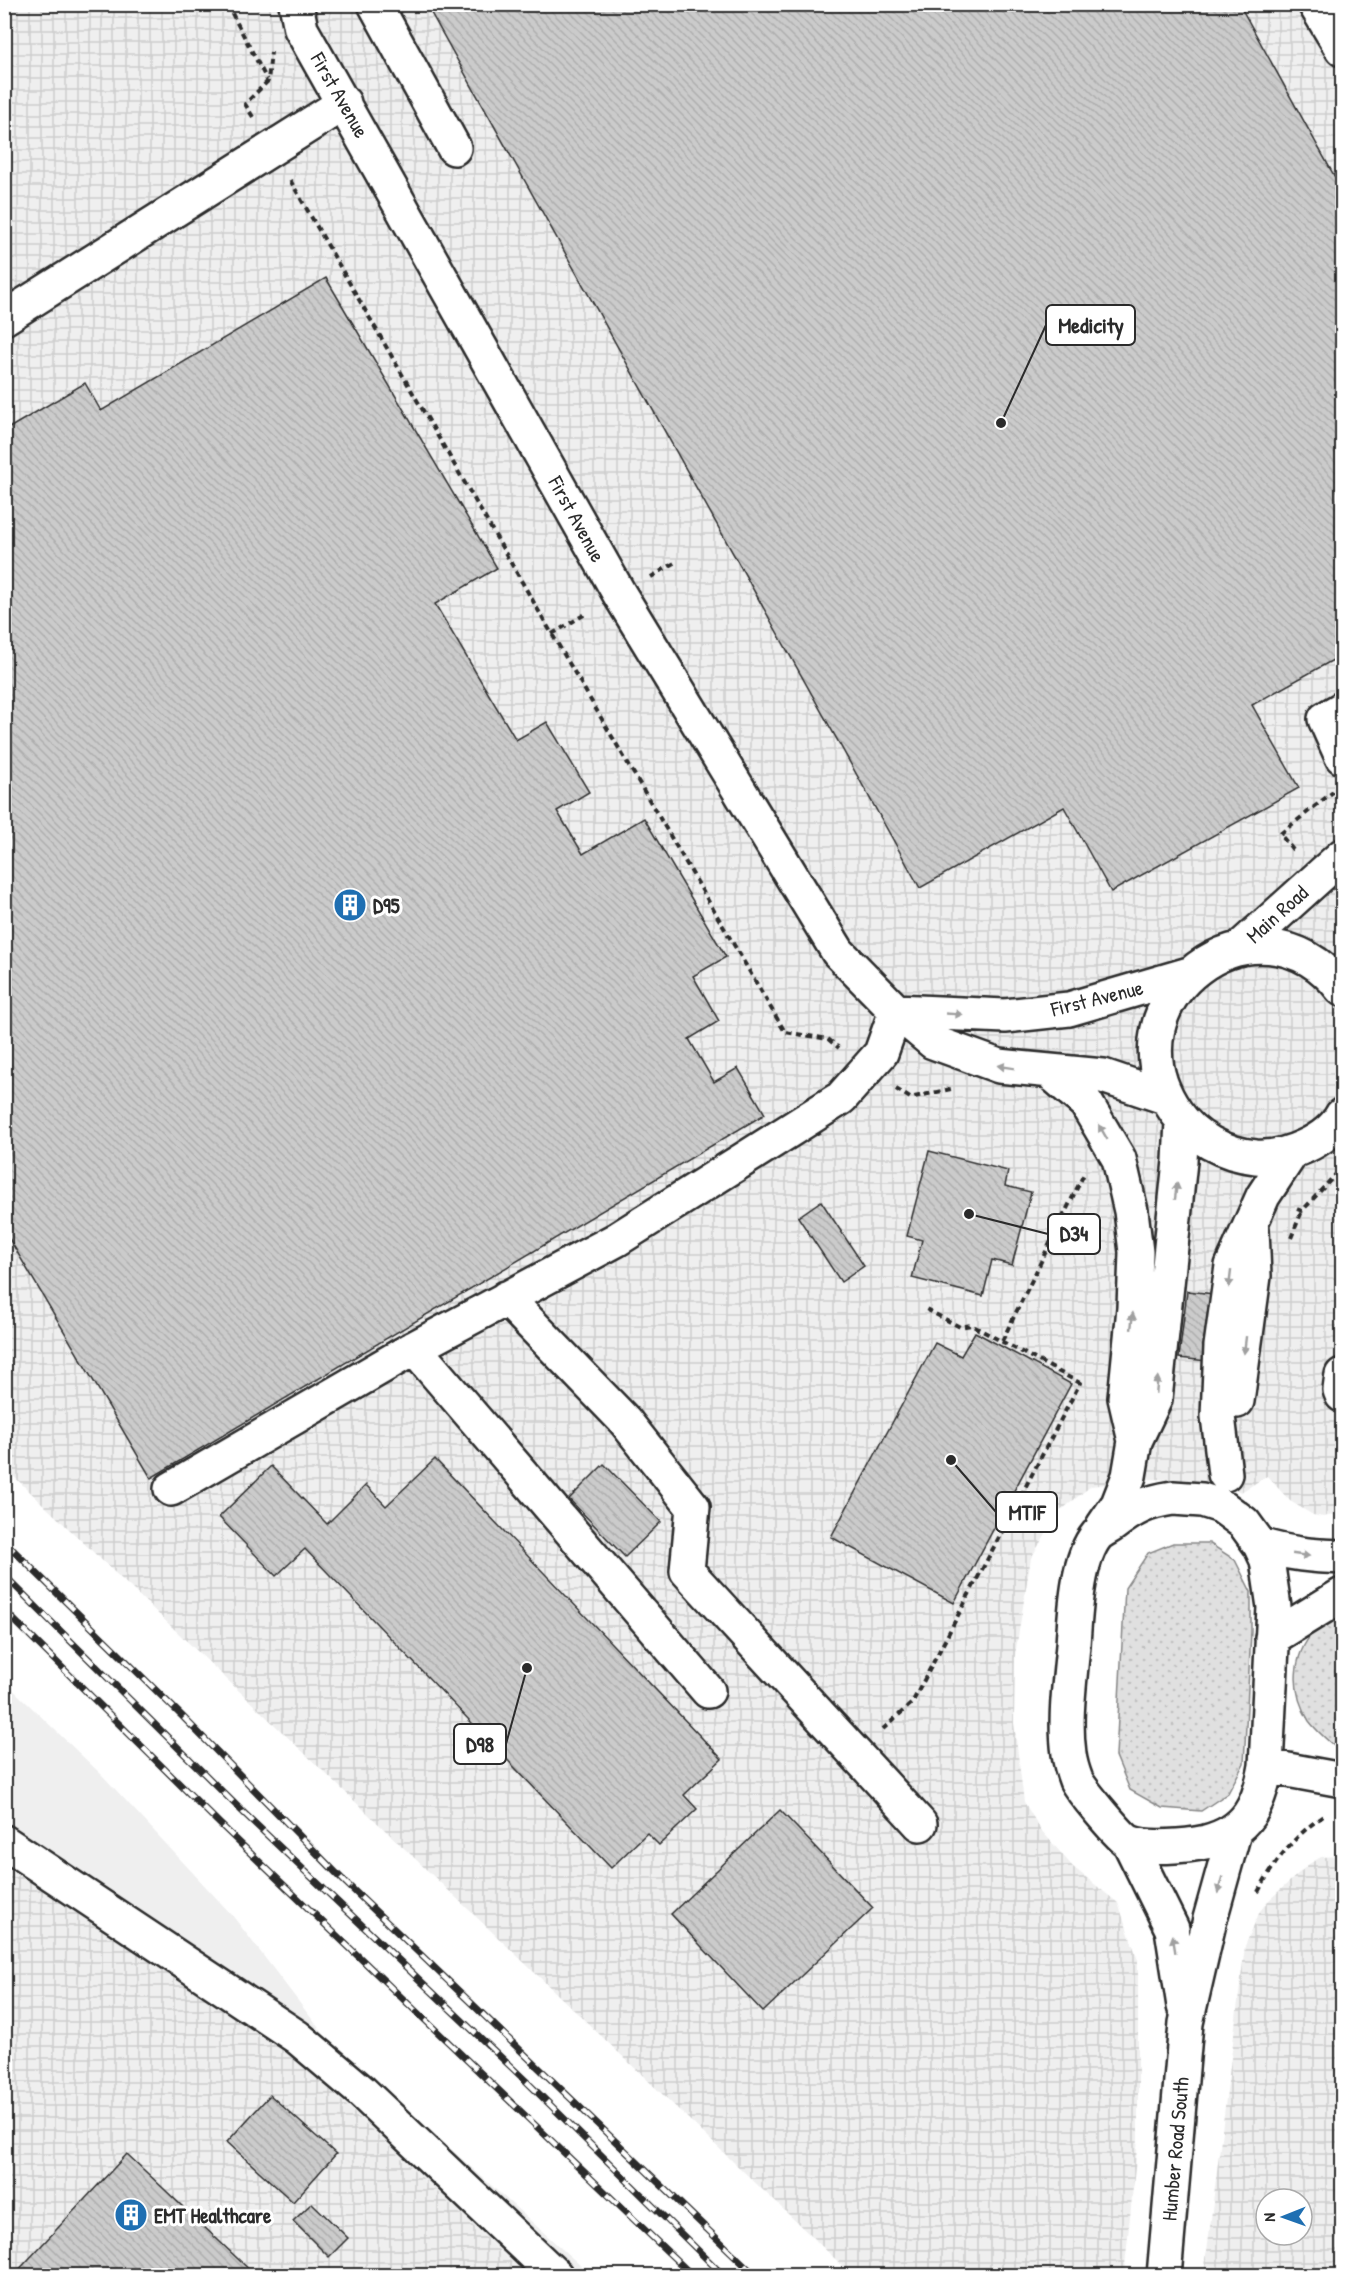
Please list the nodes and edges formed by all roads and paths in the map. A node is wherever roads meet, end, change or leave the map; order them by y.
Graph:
1 (227, 4) edge
2 (297, 4) edge
3 (375, 4) edge
4 (1316, 4) edge
5 (272, 44) dead end
6 (1342, 50) edge
7 (268, 81) junction
8 (344, 103) junction
9 (272, 148) junction
10 (454, 148) dead end
11 (4, 318) edge
12 (1342, 709) edge
13 (1342, 757) edge
14 (1334, 791) dead end
15 (1280, 834) dead end
16 (1342, 856) edge
17 (1240, 948) junction
18 (1189, 974) junction
19 (1342, 989) edge
20 (896, 1011) junction
21 (867, 1068) junction
22 (1050, 1072) junction
23 (960, 1091) dead end
24 (1173, 1109) junction
25 (1342, 1115) edge
26 (1292, 1152) junction
27 (1084, 1173) dead end
28 (506, 1298) junction
29 (924, 1308) dead end
30 (1002, 1341) junction
31 (414, 1347) junction
32 (1342, 1375) edge
33 (1342, 1395) edge
34 (1135, 1441) junction
35 (171, 1489) dead end
36 (1252, 1534) junction
37 (1097, 1535) junction
38 (1342, 1557) edge
39 (1342, 1595) edge
40 (1272, 1638) junction
41 (708, 1691) dead end
42 (856, 1754) junction
43 (1266, 1766) junction
44 (1342, 1780) edge
45 (1324, 1816) dead end
46 (920, 1824) dead end
47 (1235, 1828) junction
48 (4, 1842) edge
49 (1129, 1842) junction
50 (1254, 1898) dead end
51 (1186, 2023) junction
52 (556, 2276) edge
53 (1164, 2276) edge

1 - 7 path
2 - 8 street, First Avenue
3 - 10 street
4 - 6 street
5 - 7 path
7 - 9 path
8 - 9 street
8 - 20 street, First Avenue
9 - 11 street
9 - 21 path
12 - 13 street
14 - 15 path
16 - 17 street, Main Road
17 - 18 street
17 - 19 street
20 -> 18 street, First Avenue
18 - 24 street
20 - 21 street
22 -> 20 street, First Avenue
21 - 23 path
21 - 28 street
22 - 24 street, First Avenue
34 -> 22 street
24 - 26 street
34 -> 24 street
25 - 26 street
26 -> 36 street
27 - 30 path
28 - 31 street
28 - 42 street
29 - 30 path
30 - 42 path
31 - 35 street
31 - 41 street
32 - 33 street
34 - 37 street, Humber Road South
36 - 37 street
36 -> 38 street
36 - 40 street
37 - 49 street, Humber Road South
39 - 40 street
40 - 43 street
42 - 46 street
43 - 44 street
43 - 47 street
45 - 50 path
47 - 49 street
47 -> 51 street, Humber Road South
48 - 52 street
51 -> 49 street, Humber Road South
51 - 53 street, Humber Road South

